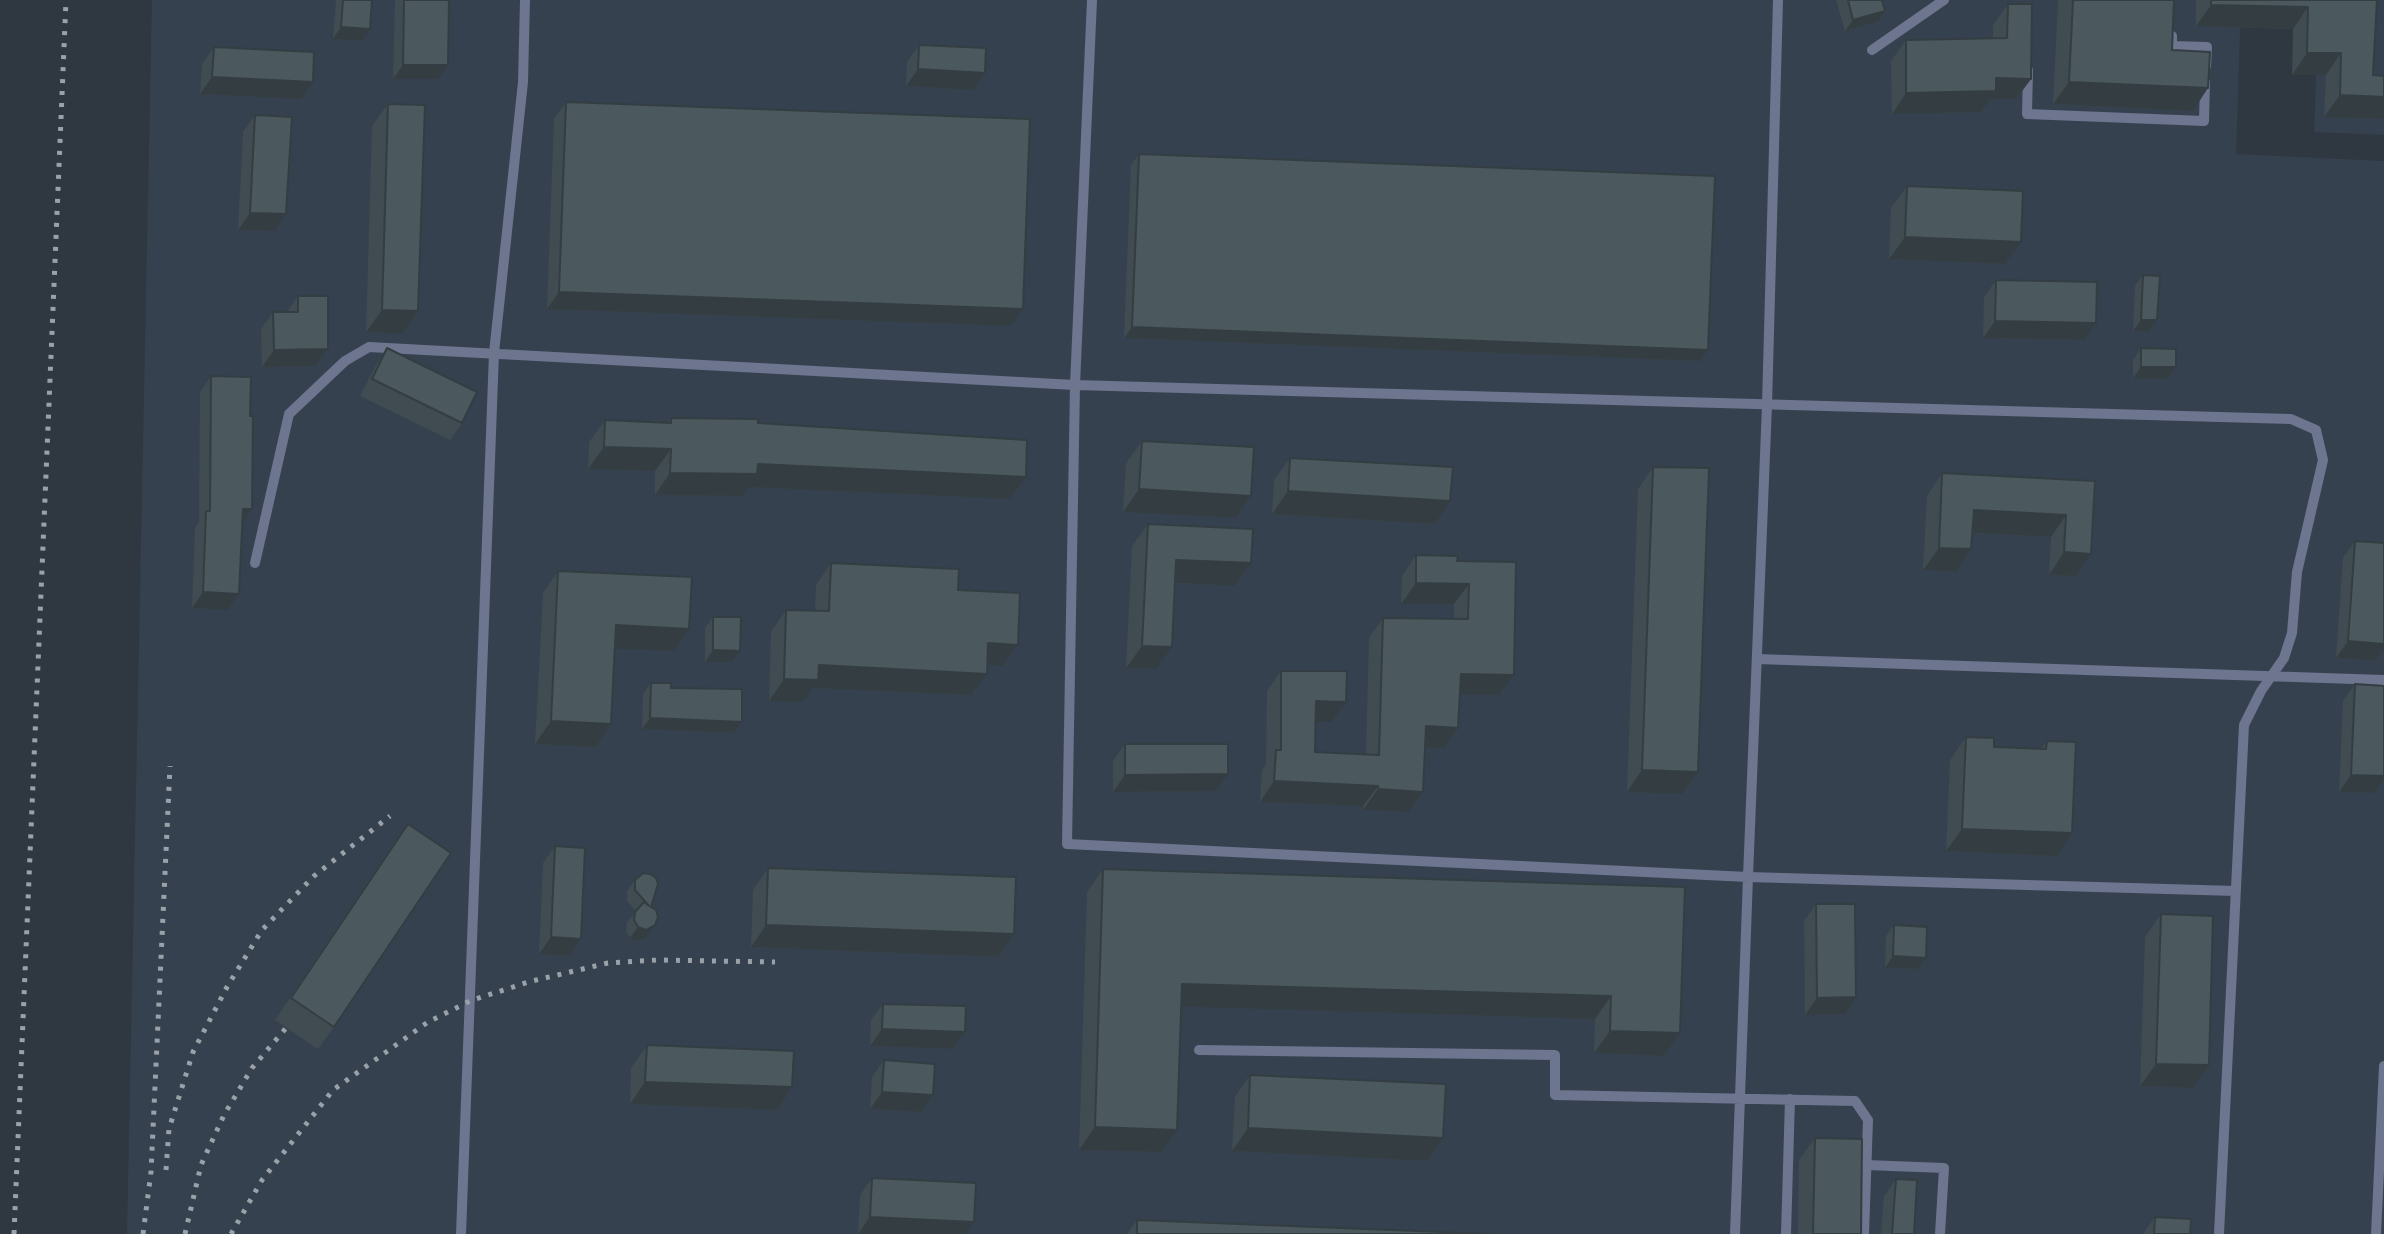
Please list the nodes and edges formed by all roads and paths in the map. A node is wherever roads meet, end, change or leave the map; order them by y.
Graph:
1 (525, 0) edge
2 (1092, 0) edge
3 (1778, 0) edge
4 (1944, 0) edge
5 (2172, 30) edge
6 (1872, 50) dead end
7 (2029, 57) edge
8 (494, 353) junction
9 (1075, 385) junction
10 (1767, 405) junction
11 (255, 563) dead end
12 (1757, 659) junction
13 (2272, 675) junction
14 (2384, 680) edge
15 (1748, 877) junction
16 (2236, 891) junction
17 (1199, 1050) dead end
18 (2384, 1066) edge
19 (1740, 1098) junction
20 (1790, 1099) junction
21 (2382, 1160) edge
22 (1866, 1165) junction
23 (461, 1234) edge
24 (1735, 1234) edge
25 (1786, 1234) edge
26 (1864, 1234) edge
27 (1940, 1234) edge
28 (2219, 1234) edge
29 (2376, 1234) edge

1 - 8 lane
2 - 9 lane
3 - 10 lane
4 - 6 lane
5 - 7 lane
8 - 9 lane
8 - 11 lane
8 - 23 lane
9 - 10 lane
9 - 15 lane
10 - 12 lane
10 - 13 lane
12 - 13 lane
12 - 15 lane
13 - 14 lane
13 - 16 lane
15 - 16 lane
15 - 19 lane
16 - 28 lane
17 - 19 lane
18 - 21 lane
19 - 20 lane
19 - 24 lane
20 - 22 lane
20 - 25 lane
21 - 29 lane
22 - 26 lane
22 - 27 lane

